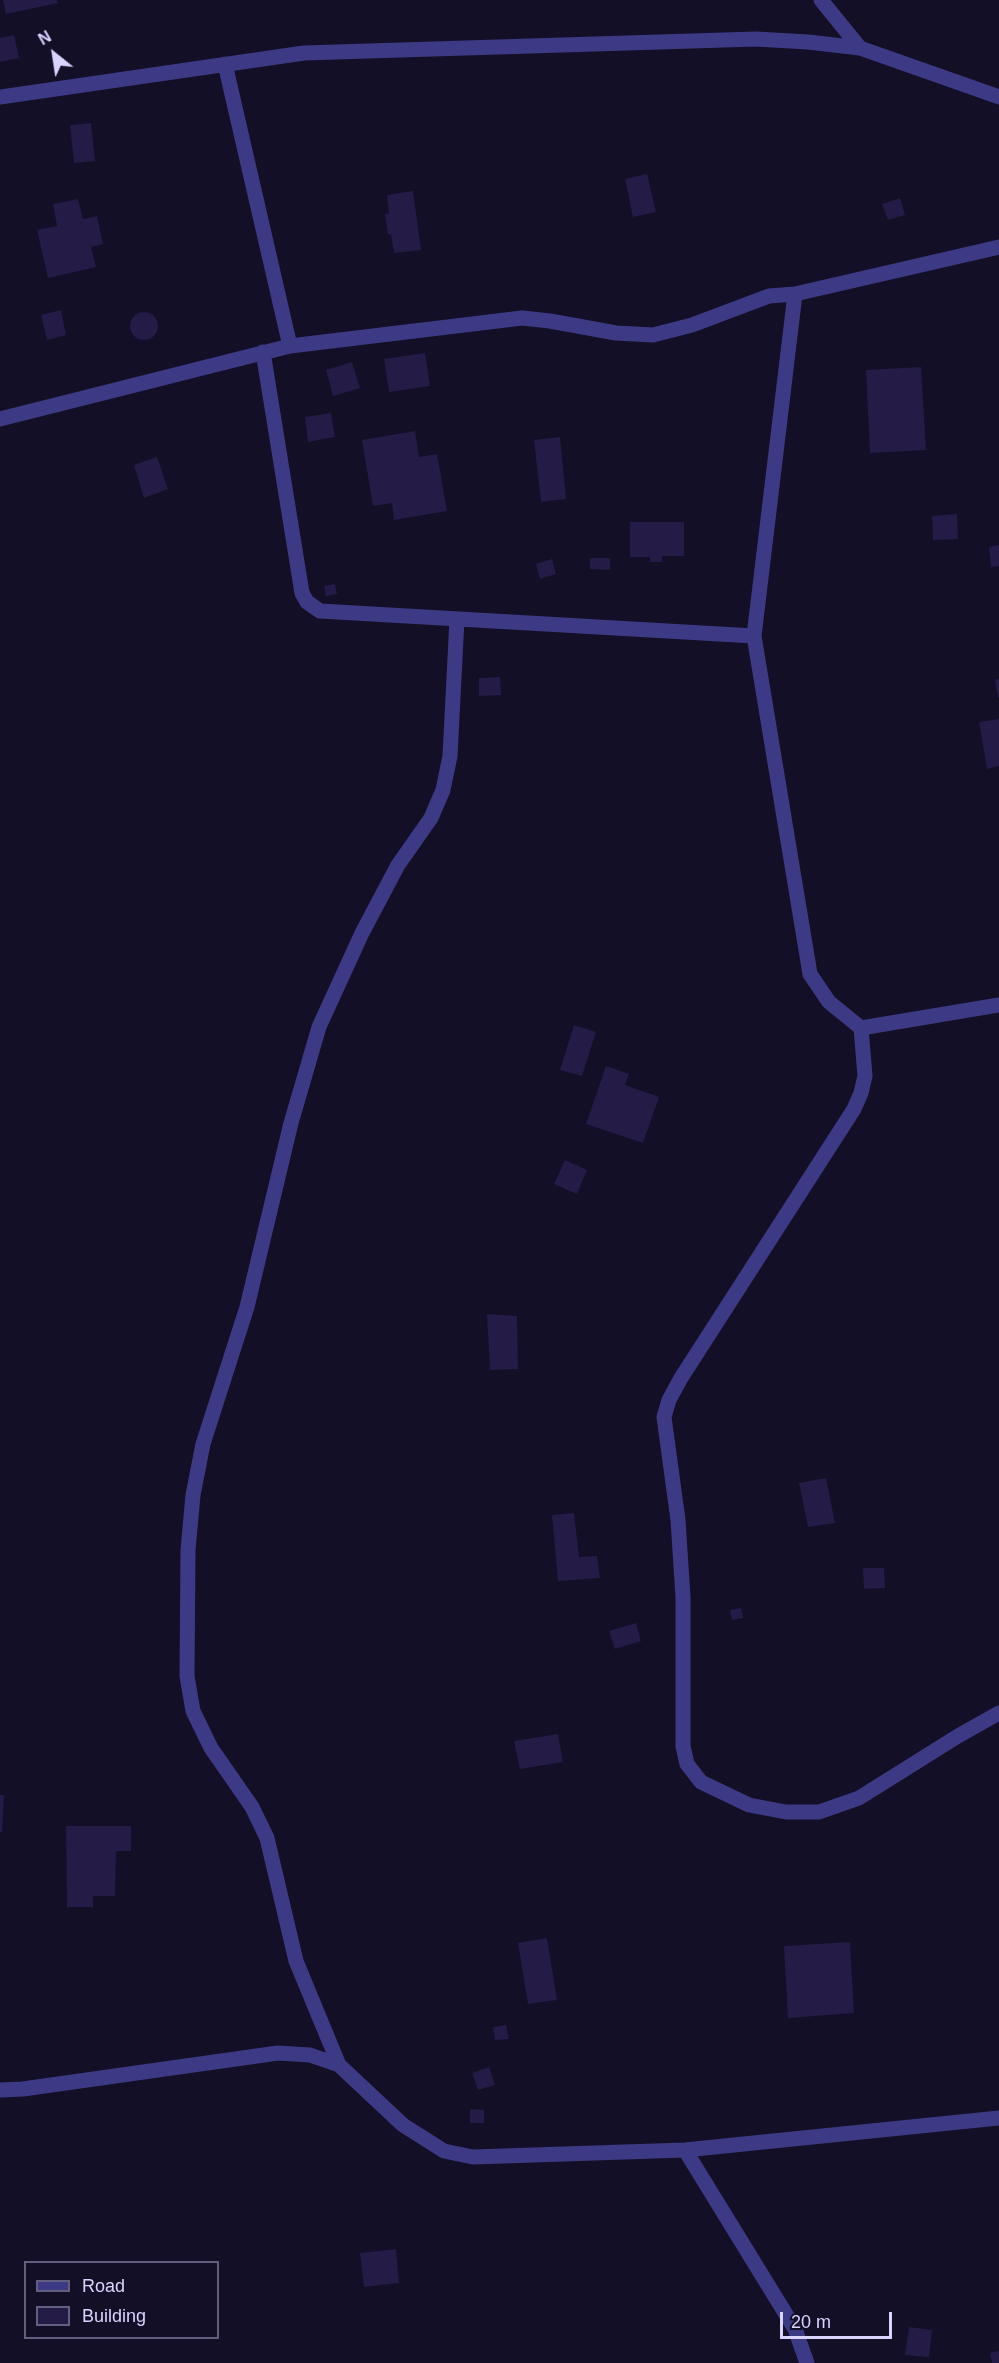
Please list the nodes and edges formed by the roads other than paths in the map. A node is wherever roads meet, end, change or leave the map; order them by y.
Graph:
1 (821, 0) edge
2 (860, 48) junction
3 (225, 64) junction
4 (0, 97) edge
5 (999, 97) edge
6 (999, 247) edge
7 (795, 294) junction
8 (290, 346) junction
9 (263, 352) junction
10 (0, 419) edge
11 (457, 619) junction
12 (754, 636) junction
13 (999, 1005) edge
14 (861, 1028) junction
15 (999, 1713) edge
16 (339, 2065) junction
17 (0, 2090) edge
18 (999, 2118) edge
19 (686, 2150) junction
20 (807, 2363) edge

1 - 2 street
2 - 3 street
2 - 5 street
3 - 4 street
3 - 8 street
6 - 7 street
7 - 8 street
7 - 12 street
8 - 9 street
9 - 10 street
9 - 11 street
11 - 12 street
11 - 16 street
12 - 14 street
13 - 14 street
14 - 15 street
16 - 17 street
16 - 19 street
18 - 19 street
19 - 20 street

